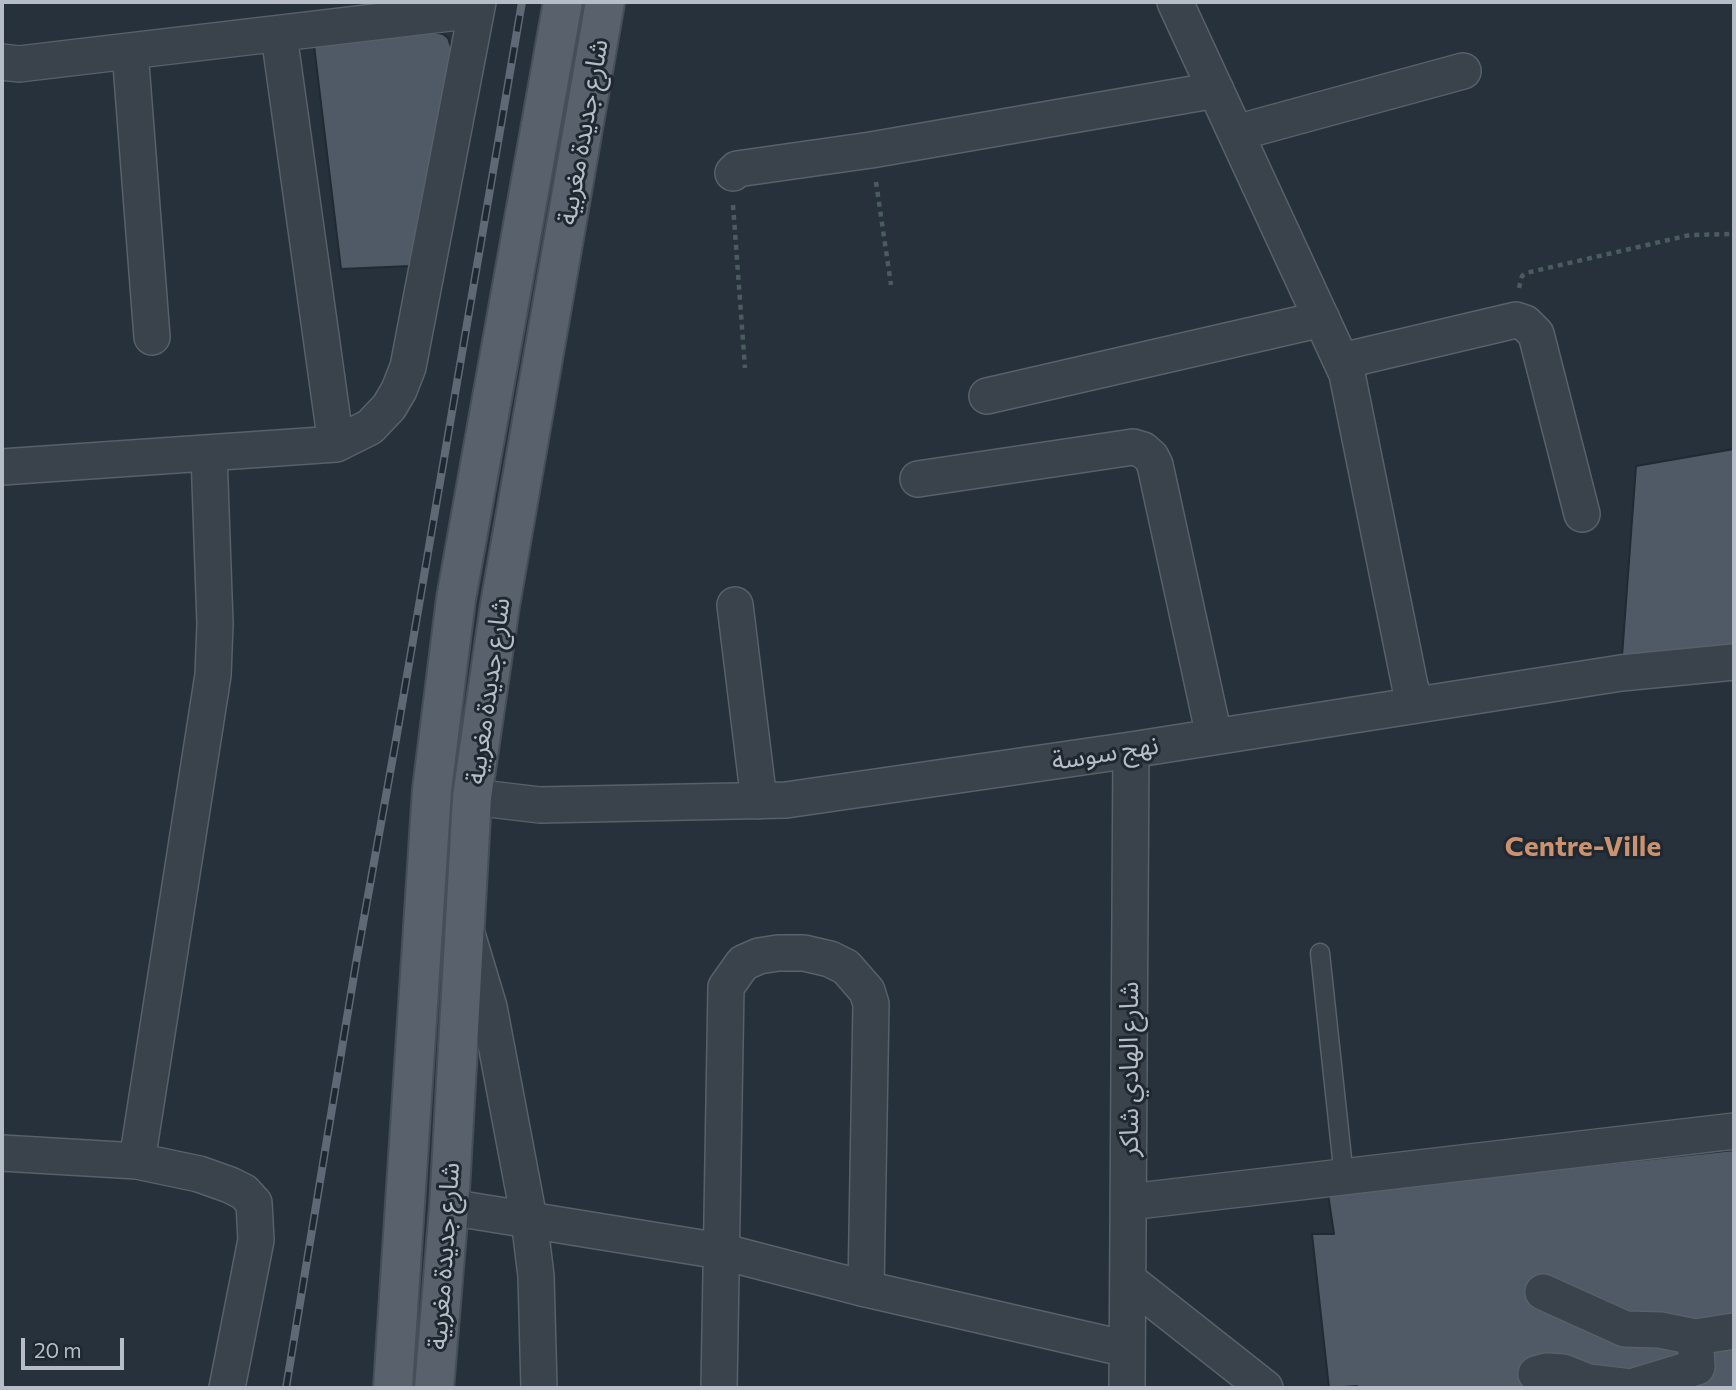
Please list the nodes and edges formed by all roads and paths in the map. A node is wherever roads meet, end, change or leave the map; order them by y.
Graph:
1 (603, 2) edge
2 (1175, 2) edge
3 (563, 5) edge
4 (477, 6) edge
5 (279, 35) junction
6 (130, 51) junction
7 (2, 62) edge
8 (1463, 71) dead end
9 (1216, 90) junction
10 (1236, 133) junction
11 (871, 150) junction
12 (733, 173) joint
13 (1734, 234) edge
14 (891, 285) dead end
15 (1322, 319) junction
16 (1516, 320) junction
17 (152, 337) dead end
18 (1342, 362) junction
19 (745, 368) dead end
20 (987, 396) dead end
21 (337, 444) junction
22 (209, 454) junction
23 (2, 467) edge
24 (918, 479) dead end
25 (1582, 514) dead end
26 (735, 605) dead end
27 (1734, 662) edge
28 (1416, 704) junction
29 (1214, 736) junction
30 (1131, 750) junction
31 (472, 797) junction
32 (760, 801) junction
33 (465, 928) junction
34 (1320, 953) dead end
35 (1734, 1131) edge
36 (2, 1153) edge
37 (137, 1161) junction
38 (1344, 1177) junction
39 (1129, 1202) junction
40 (449, 1207) junction
41 (529, 1219) junction
42 (720, 1251) junction
43 (1128, 1280) junction
44 (866, 1289) junction
45 (1543, 1292) dead end
46 (1734, 1331) edge
47 (1695, 1337) junction
48 (1127, 1349) junction
49 (1536, 1374) dead end
50 (227, 1388) edge
51 (393, 1388) edge
52 (434, 1388) edge
53 (539, 1388) edge
54 (719, 1388) edge
55 (1127, 1388) edge
56 (1265, 1388) edge

1 - 3 street
1 - 31 main road, شارع جديدة مغربية
2 - 9 street
3 - 51 main road, شارع جديدة مغربية
4 - 5 street
4 - 21 street
5 - 6 street
5 - 21 street
6 - 7 street
6 - 17 street
8 - 10 street
9 - 10 street
9 - 11 street
10 - 15 street
11 - 12 street
11 - 14 path
12 - 19 path
13 - 16 path
15 - 18 street
15 - 20 street
16 - 18 street
16 - 25 street
18 - 28 street
21 - 22 street
22 - 23 street
22 - 37 street
24 - 29 street
26 - 32 street
27 - 28 street, نهج سوسة
28 - 29 street, نهج سوسة
29 - 30 street, نهج سوسة
30 - 32 street, نهج سوسة
30 - 39 street, شارع الهادي شاكر
31 - 32 street, نهج سوسة
31 - 33 main road, شارع جديدة مغربية
33 - 40 main road, شارع جديدة مغربية
33 - 41 street
34 - 38 lane
35 - 38 street
36 - 37 street
37 - 50 street
38 - 39 street
39 - 43 street, شارع الهادي شاكر
40 - 41 street
40 - 52 main road, شارع جديدة مغربية
41 - 42 street
41 - 53 street
42 - 44 street
42 - 44 street
42 - 54 street
43 - 48 street, شارع الهادي شاكر
43 - 56 street
44 - 48 street
45 - 47 street
46 - 47 street
47 - 49 street
48 - 55 street, شارع الهادي شاكر

